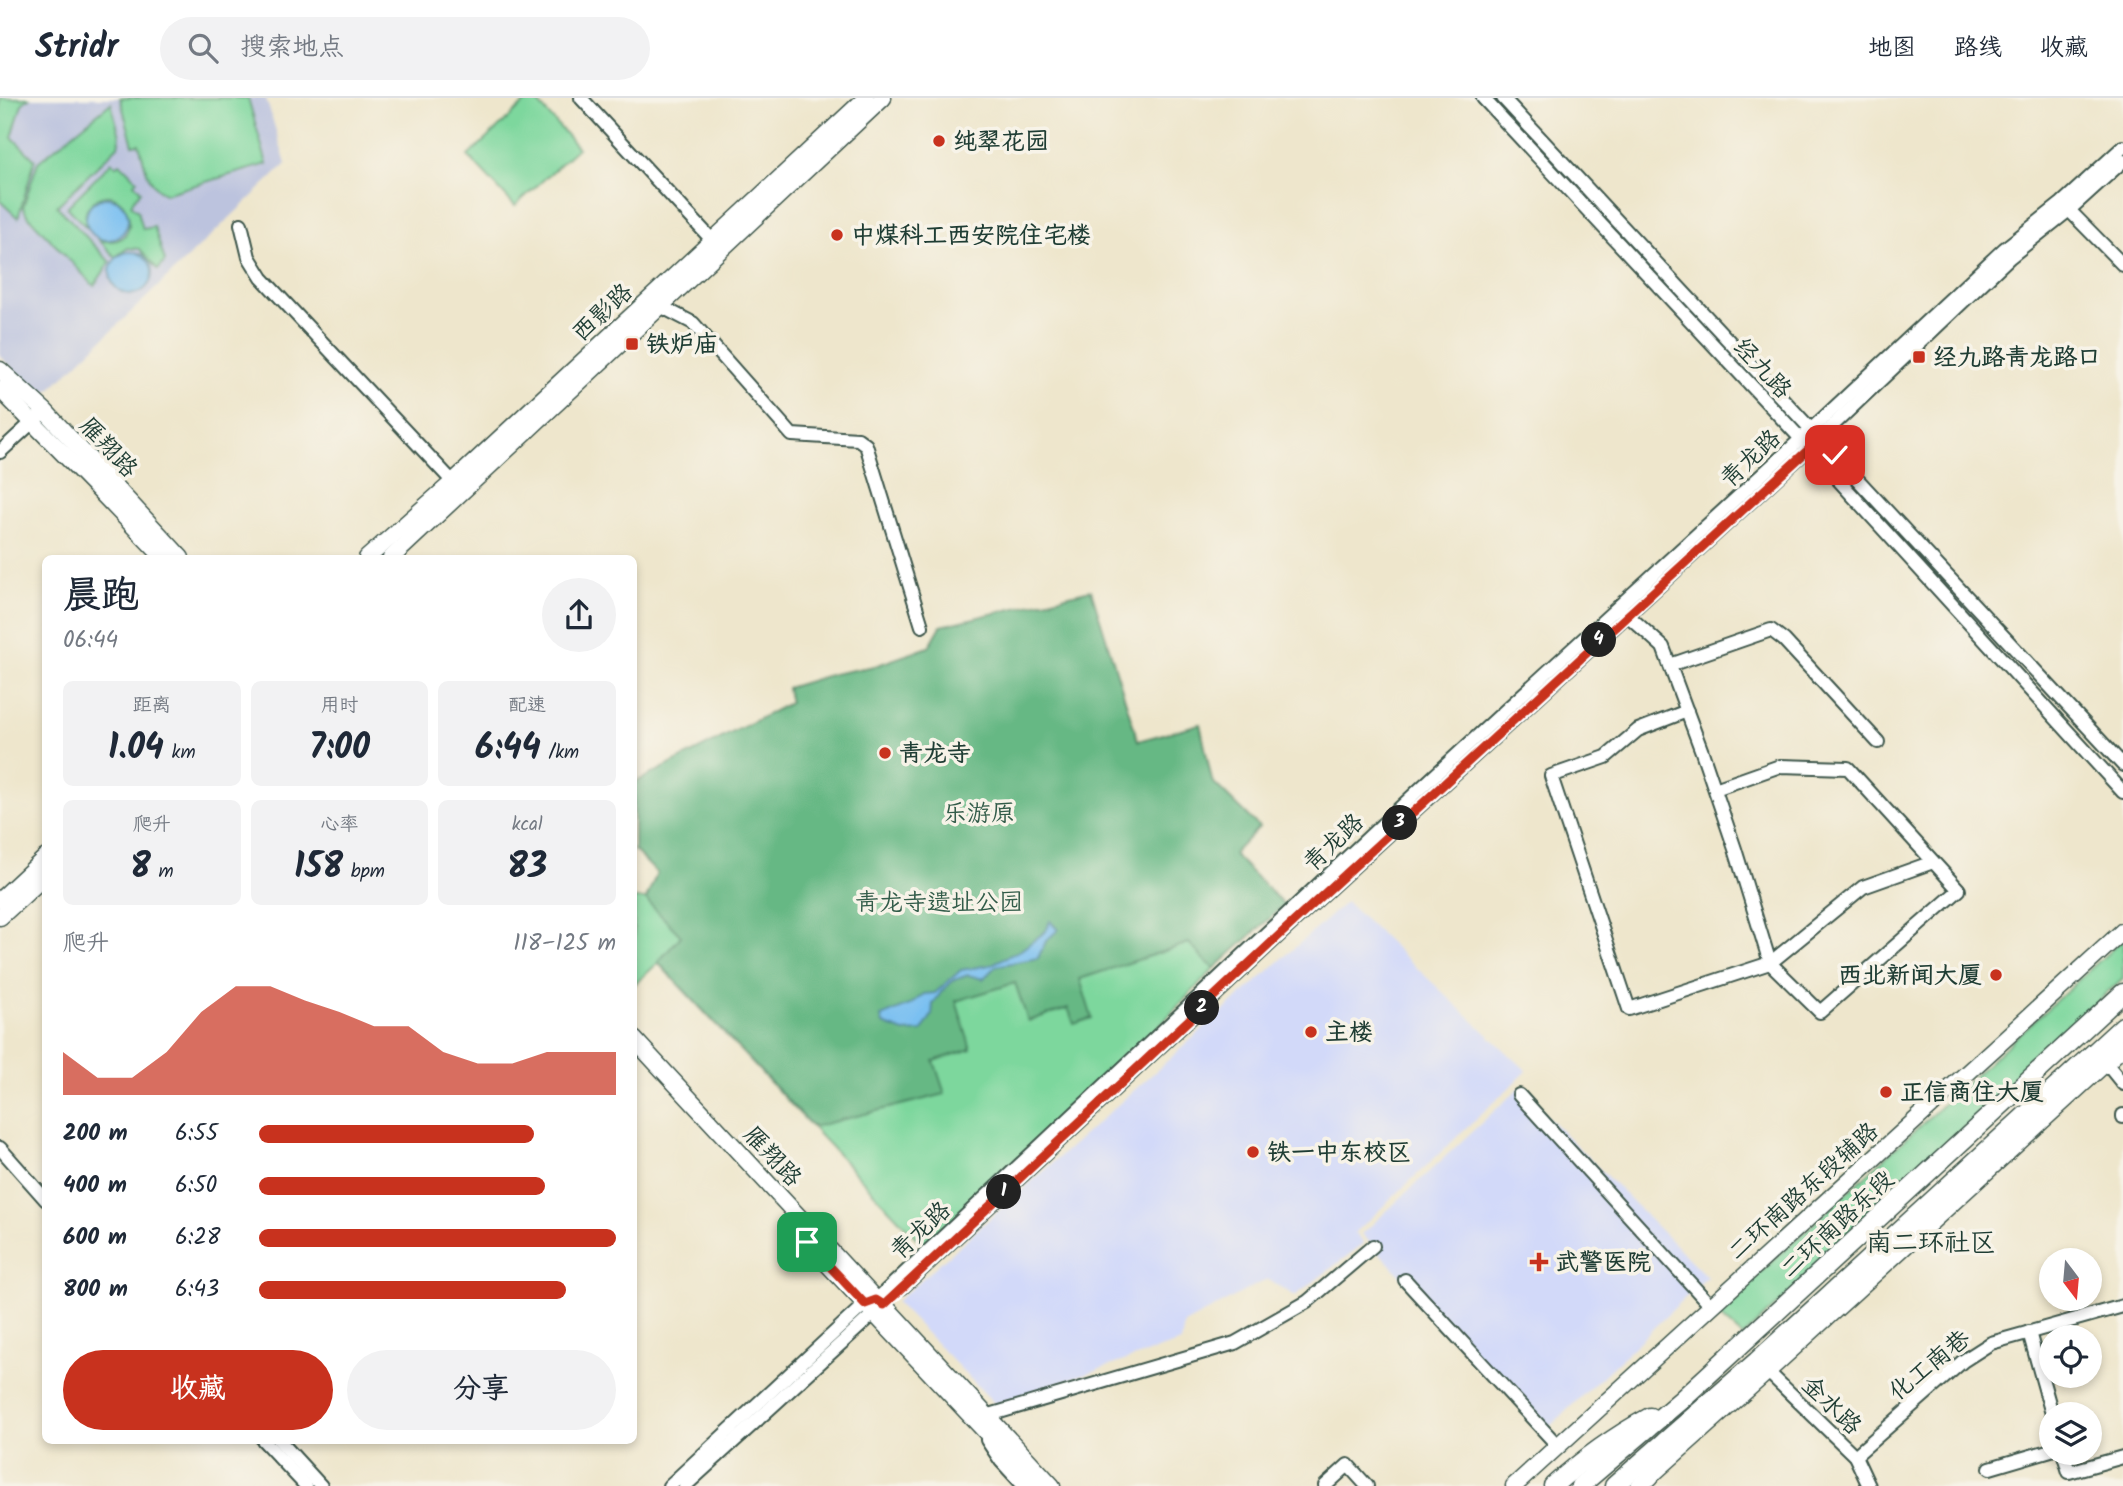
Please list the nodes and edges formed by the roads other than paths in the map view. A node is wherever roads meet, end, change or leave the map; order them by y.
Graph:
1 (581, 98) edge
2 (866, 98) edge
3 (883, 98) edge
4 (1483, 98) edge
5 (1503, 98) edge
6 (2123, 146) edge
7 (2123, 161) edge
8 (2066, 206) junction
9 (241, 224) dead end
10 (713, 241) junction
11 (2123, 265) edge
12 (662, 307) junction
13 (0, 370) edge
14 (0, 389) edge
15 (39, 416) junction
16 (1816, 434) junction
17 (1805, 444) junction
18 (0, 452) edge
19 (453, 482) junction
20 (161, 555) edge
21 (178, 555) edge
22 (370, 555) edge
23 (394, 555) edge
24 (1623, 610) junction
25 (922, 626) dead end
26 (1670, 665) junction
27 (1687, 711) junction
28 (1878, 742) dead end
29 (2123, 765) edge
30 (1715, 789) junction
31 (2123, 792) edge
32 (42, 861) edge
33 (1933, 862) junction
34 (42, 879) edge
35 (0, 900) edge
36 (0, 918) edge
37 (2123, 931) edge
38 (1770, 962) junction
39 (2123, 993) edge
40 (2123, 1026) edge
41 (637, 1042) edge
42 (2123, 1047) edge
43 (637, 1056) edge
44 (2106, 1063) junction
45 (2123, 1084) edge
46 (1519, 1094) dead end
47 (0, 1148) edge
48 (32, 1183) junction
49 (42, 1192) edge
50 (42, 1195) edge
51 (1373, 1246) dead end
52 (1405, 1280) dead end
53 (875, 1305) junction
54 (1710, 1306) junction
55 (2123, 1306) edge
56 (2029, 1332) junction
57 (1762, 1366) junction
58 (1681, 1400) junction
59 (2049, 1402) edge
60 (1695, 1414) junction
61 (981, 1419) junction
62 (267, 1444) edge
63 (283, 1444) edge
64 (1559, 1446) junction
65 (2039, 1454) edge
66 (1855, 1456) junction
67 (2123, 1457) edge
68 (2102, 1463) edge
69 (2067, 1465) edge
70 (2094, 1465) edge
71 (1990, 1468) dead end
72 (1644, 1482) edge
73 (306, 1486) edge
74 (321, 1486) edge
75 (669, 1486) edge
76 (685, 1486) edge
77 (1024, 1486) edge
78 (1037, 1486) edge
79 (1052, 1486) edge
80 (1325, 1486) edge
81 (1367, 1486) edge
82 (1514, 1486) edge
83 (1553, 1486) edge
84 (1580, 1486) edge
85 (1614, 1486) edge
86 (1869, 1486) edge

1 - 10 street
2 - 10 main road, 西影路
3 - 12 main road, 西影路
4 - 17 street, 经九路
5 - 16 street, 经九路
6 - 8 street, 青龙路
7 - 8 street, 青龙路
8 - 11 street
8 - 16 street, 青龙路
9 - 19 street
10 - 19 main road, 西影路
12 - 23 main road, 西影路
12 - 25 street
13 - 15 main road, 雁翔路
14 - 15 main road, 雁翔路
15 - 18 street
15 - 20 main road, 雁翔路
15 - 21 main road, 雁翔路
16 - 17 street, 青龙路
16 - 29 street, 经九路
17 - 24 street, 青龙路
17 - 31 street, 经九路
19 - 22 main road, 西影路
24 - 26 street
24 - 53 street, 青龙路
26 - 27 street
26 - 28 street
27 - 30 street
27 - 38 street
30 - 33 street
30 - 38 street
32 - 35 main road
33 - 38 street
33 - 38 street
34 - 36 main road
37 - 54 main road, 二环南路东段辅路
39 - 58 highway, 二环南路东段
40 - 57 highway, 二环南路东段
41 - 53 main road, 雁翔路
42 - 44 main road
43 - 53 main road, 雁翔路
44 - 45 street
44 - 57 main road
46 - 54 street
47 - 48 street
48 - 49 street
48 - 50 street
51 - 61 street
52 - 64 street
53 - 61 main road, 雁翔路
53 - 75 street, 青龙路
53 - 76 street, 青龙路
54 - 64 main road, 二环南路东段辅路
55 - 56 street, 化工南巷
56 - 59 street
56 - 66 street, 化工南巷
57 - 60 highway, 二环南路东段
57 - 66 street, 金水路
57 - 72 main road
58 - 83 highway
58 - 84 highway, 二环南路东段
60 - 72 highway
60 - 85 highway, 二环南路东段
61 - 77 street
61 - 78 main road, 雁翔路
61 - 79 main road, 雁翔路
62 - 73 street
63 - 74 street
64 - 82 main road, 二环南路东段辅路
65 - 71 street
66 - 86 street, 金水路
67 - 68 street
69 - 70 street
80 - 81 street

